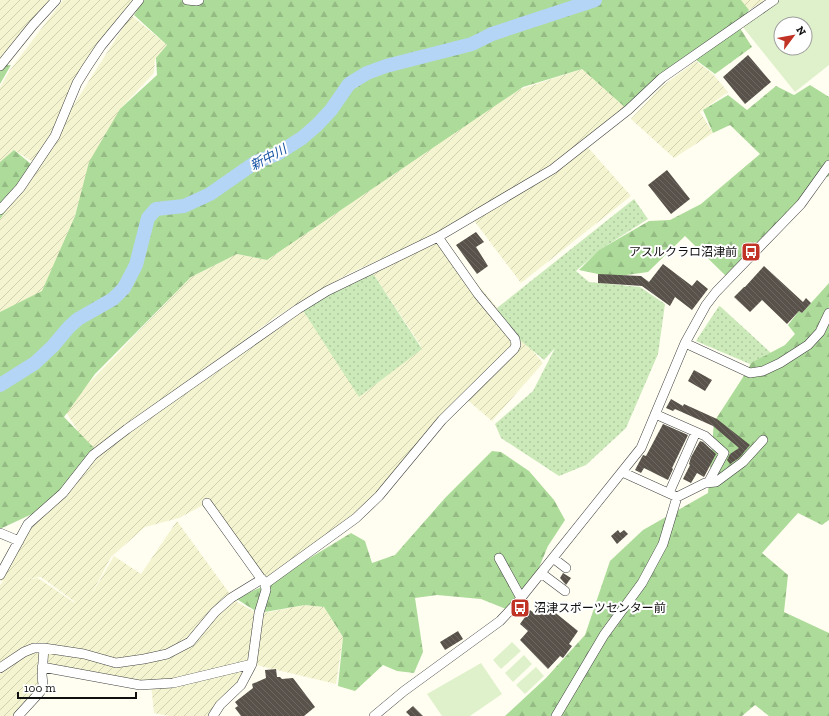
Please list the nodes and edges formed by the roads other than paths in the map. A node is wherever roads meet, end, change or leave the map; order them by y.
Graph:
1 (56, 0) edge
2 (139, 0) edge
3 (187, 0) edge
4 (199, 0) edge
5 (774, 0) edge
6 (0, 66) edge
7 (829, 165) edge
8 (829, 177) edge
9 (818, 182) junction
10 (0, 210) edge
11 (438, 236) junction
12 (829, 313) edge
13 (685, 343) junction
14 (655, 414) junction
15 (696, 432) junction
16 (763, 440) dead end
17 (622, 472) junction
18 (708, 482) junction
19 (673, 495) junction
20 (207, 503) dead end
21 (0, 533) edge
22 (18, 541) junction
23 (500, 558) dead end
24 (553, 558) junction
25 (566, 568) dead end
26 (541, 573) junction
27 (0, 575) edge
28 (264, 582) junction
29 (565, 591) dead end
30 (521, 598) junction
31 (44, 648) junction
32 (252, 664) junction
33 (42, 666) junction
34 (0, 668) edge
35 (18, 716) edge
36 (213, 716) edge
37 (374, 716) edge
38 (556, 716) edge

1 - 6 street
2 - 10 street
3 - 4 street
5 - 11 street
7 - 9 street
8 - 9 street
9 - 13 street
11 - 22 street
11 - 28 street
12 - 13 street
13 - 14 street
14 - 15 street
14 - 17 street
15 - 18 street
15 - 19 street
16 - 18 street
17 - 19 street
17 - 24 street
18 - 19 street
19 - 38 street
20 - 28 street
21 - 22 street
22 - 27 street
23 - 30 street
24 - 25 street
24 - 26 street
26 - 29 street
26 - 30 street
28 - 31 street
28 - 32 street
30 - 37 street
31 - 33 street
31 - 34 street
32 - 33 street
32 - 36 street
33 - 35 street

